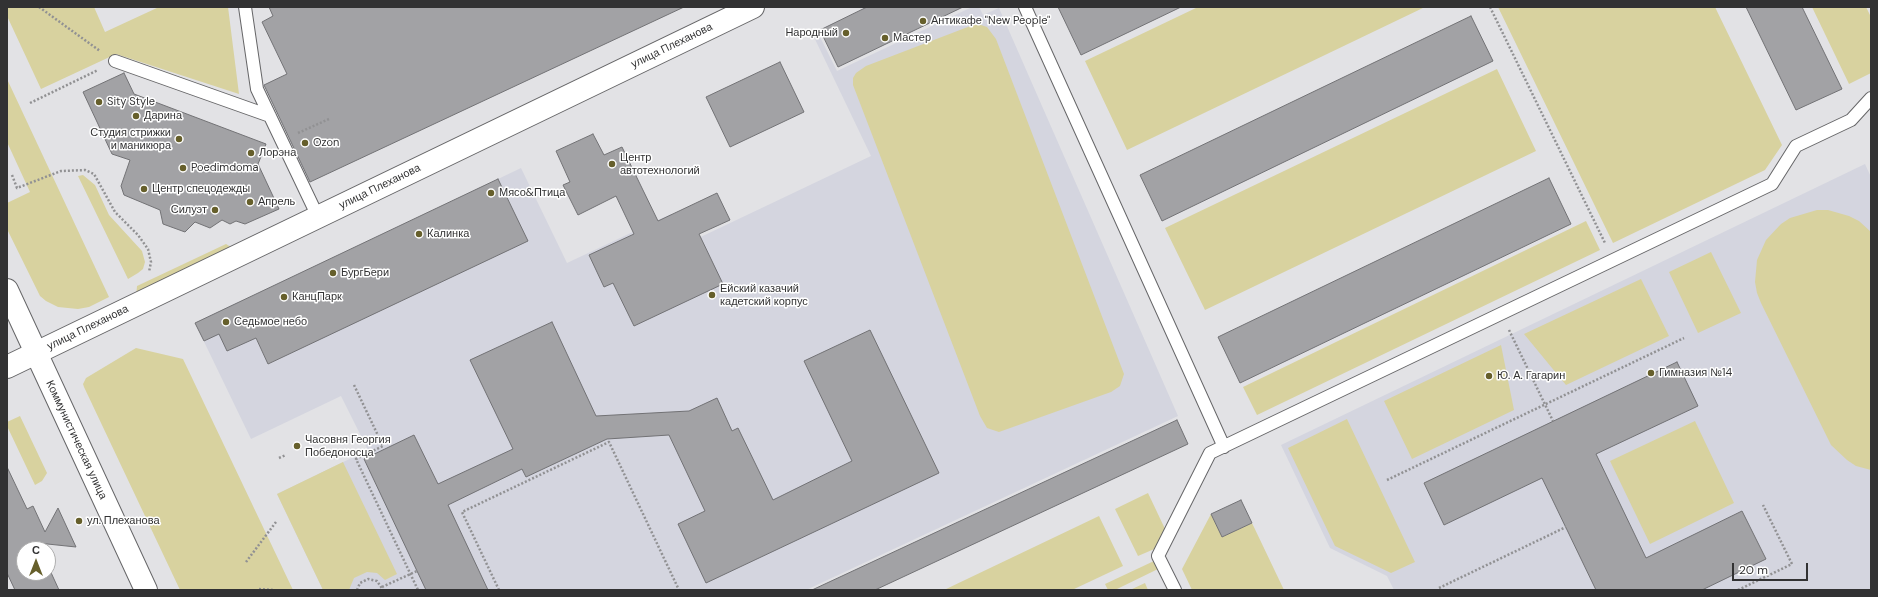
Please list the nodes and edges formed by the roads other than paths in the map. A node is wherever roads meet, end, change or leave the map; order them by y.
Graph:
1 (245, 7) edge
2 (753, 7) edge
3 (1025, 7) edge
4 (115, 61) road end
5 (1871, 98) edge
6 (270, 116) junction
7 (318, 217) junction
8 (7, 290) edge
9 (36, 353) junction
10 (7, 367) edge
11 (1224, 447) junction
12 (146, 590) edge
13 (1174, 590) edge

1 - 6 lane
2 - 7 street, улица Плеханова
3 - 11 lane
4 - 6 lane
5 - 11 lane
6 - 7 lane
7 - 9 street, улица Плеханова
8 - 9 street, Коммунистическая улица
9 - 10 street, улица Плеханова
9 - 12 street, Коммунистическая улица
11 - 13 lane

